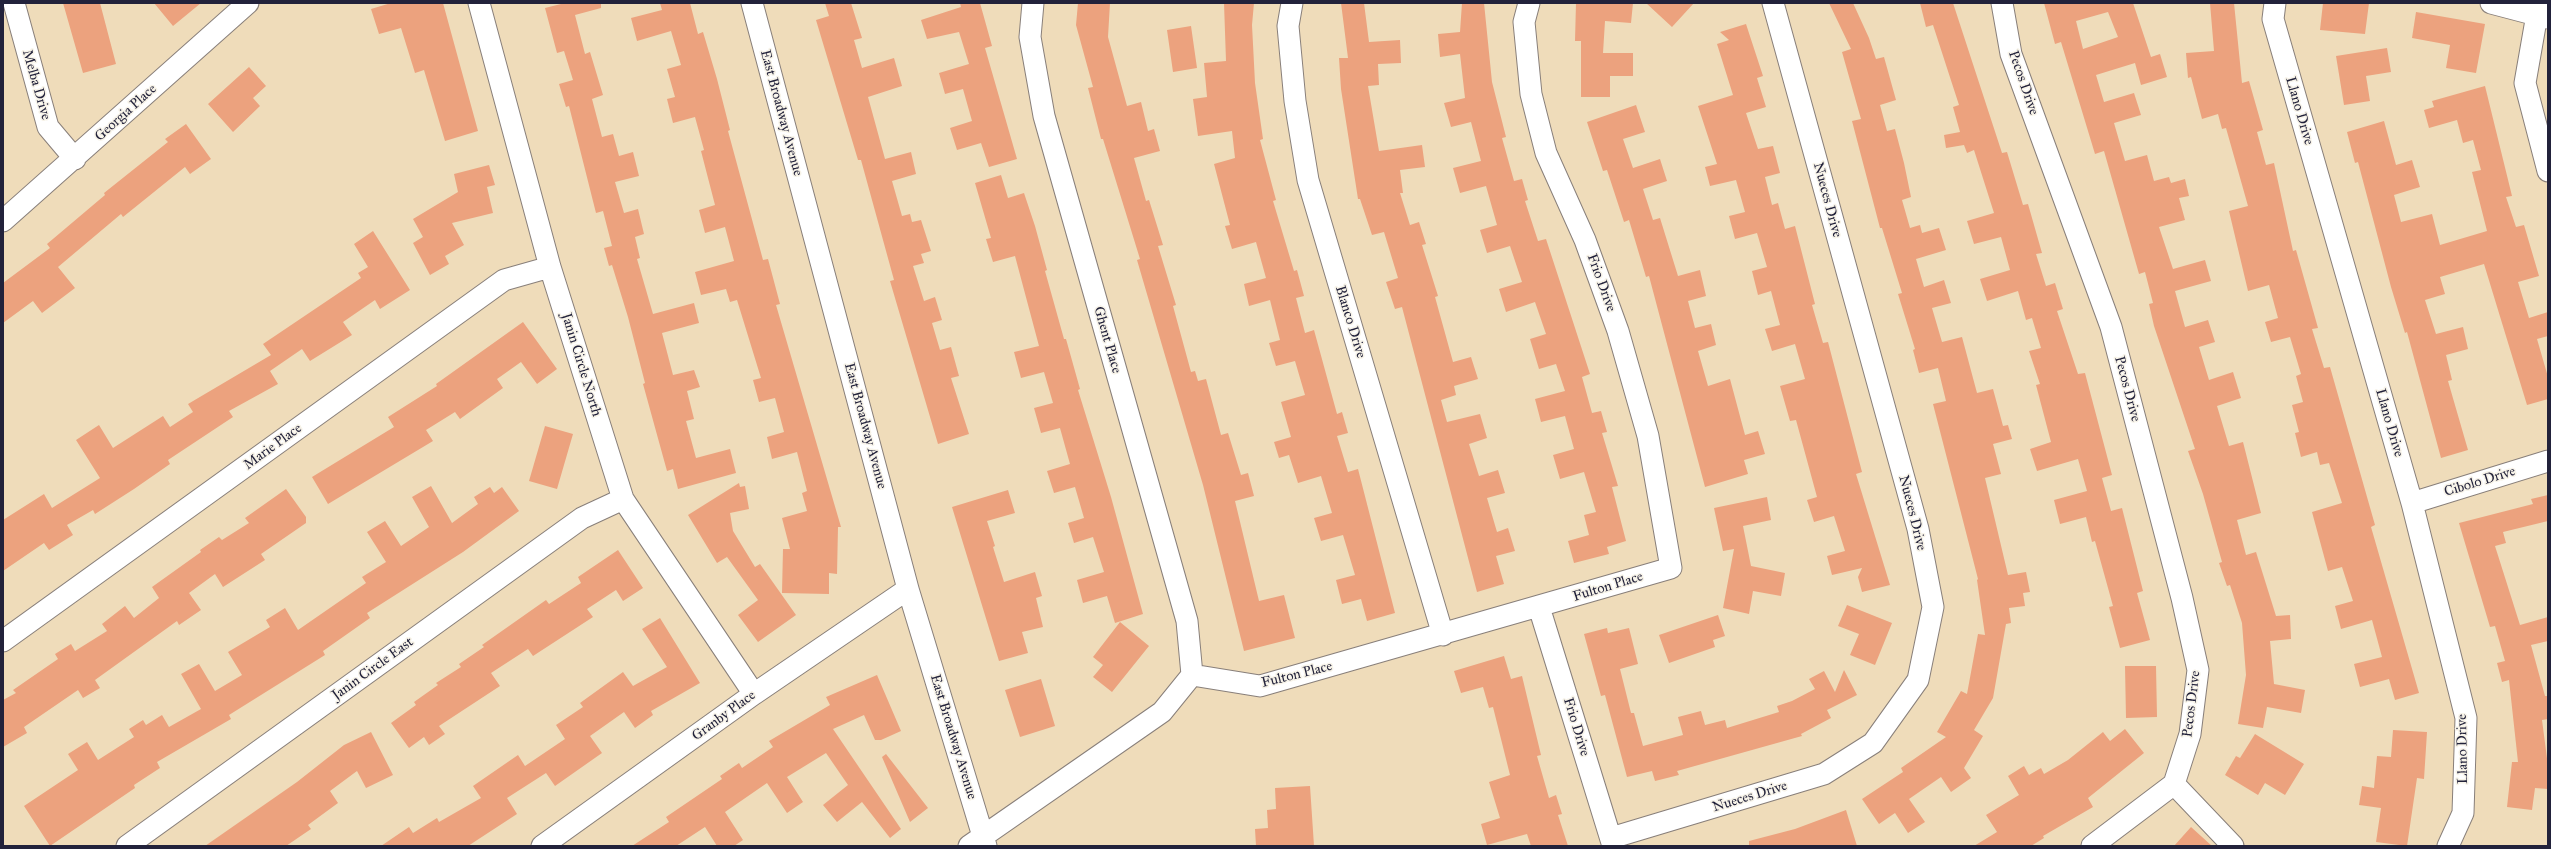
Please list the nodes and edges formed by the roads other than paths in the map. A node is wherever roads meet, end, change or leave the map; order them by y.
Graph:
1 (14, 3) edge
2 (248, 3) edge
3 (480, 3) edge
4 (752, 3) edge
5 (1034, 3) edge
6 (1292, 3) edge
7 (1529, 3) edge
8 (1773, 3) edge
9 (2002, 3) edge
10 (2275, 3) edge
11 (2491, 3) edge
12 (2541, 12) edge
13 (75, 158) junction
14 (2548, 171) edge
15 (3, 221) edge
16 (550, 266) junction
17 (2548, 461) edge
18 (623, 499) junction
19 (2412, 503) junction
20 (1671, 568) joint
21 (908, 589) junction
22 (1539, 607) junction
23 (1443, 635) junction
24 (3, 641) edge
25 (1192, 675) junction
26 (754, 694) junction
27 (2174, 784) junction
28 (1612, 842) edge
29 (979, 843) edge
30 (127, 846) edge
31 (542, 846) edge
32 (2092, 846) edge
33 (2233, 846) edge
34 (2448, 846) edge

1 - 13 street, Melba Drive
2 - 13 street, Georgia Place
3 - 16 street, Janin Circle North
4 - 21 street, East Broadway Avenue
5 - 25 street, Ghent Place
6 - 23 street, Blanco Drive
7 - 20 street, Frio Drive
8 - 28 street, Nueces Drive
9 - 27 street, Pecos Drive
10 - 19 street, Llano Drive
11 - 12 street
12 - 14 street
13 - 15 street, Georgia Place
16 - 18 street, Janin Circle North
16 - 24 street, Marie Place
17 - 19 street, Cibolo Drive
18 - 26 street, Janin Circle North
18 - 30 street, Janin Circle East
19 - 34 street, Llano Drive
20 - 22 street, Fulton Place
21 - 26 street, Granby Place
21 - 29 street, East Broadway Avenue
22 - 23 street, Fulton Place
22 - 28 street, Frio Drive
23 - 25 street, Fulton Place
25 - 29 street
26 - 31 street, Granby Place
27 - 32 street
27 - 33 street

